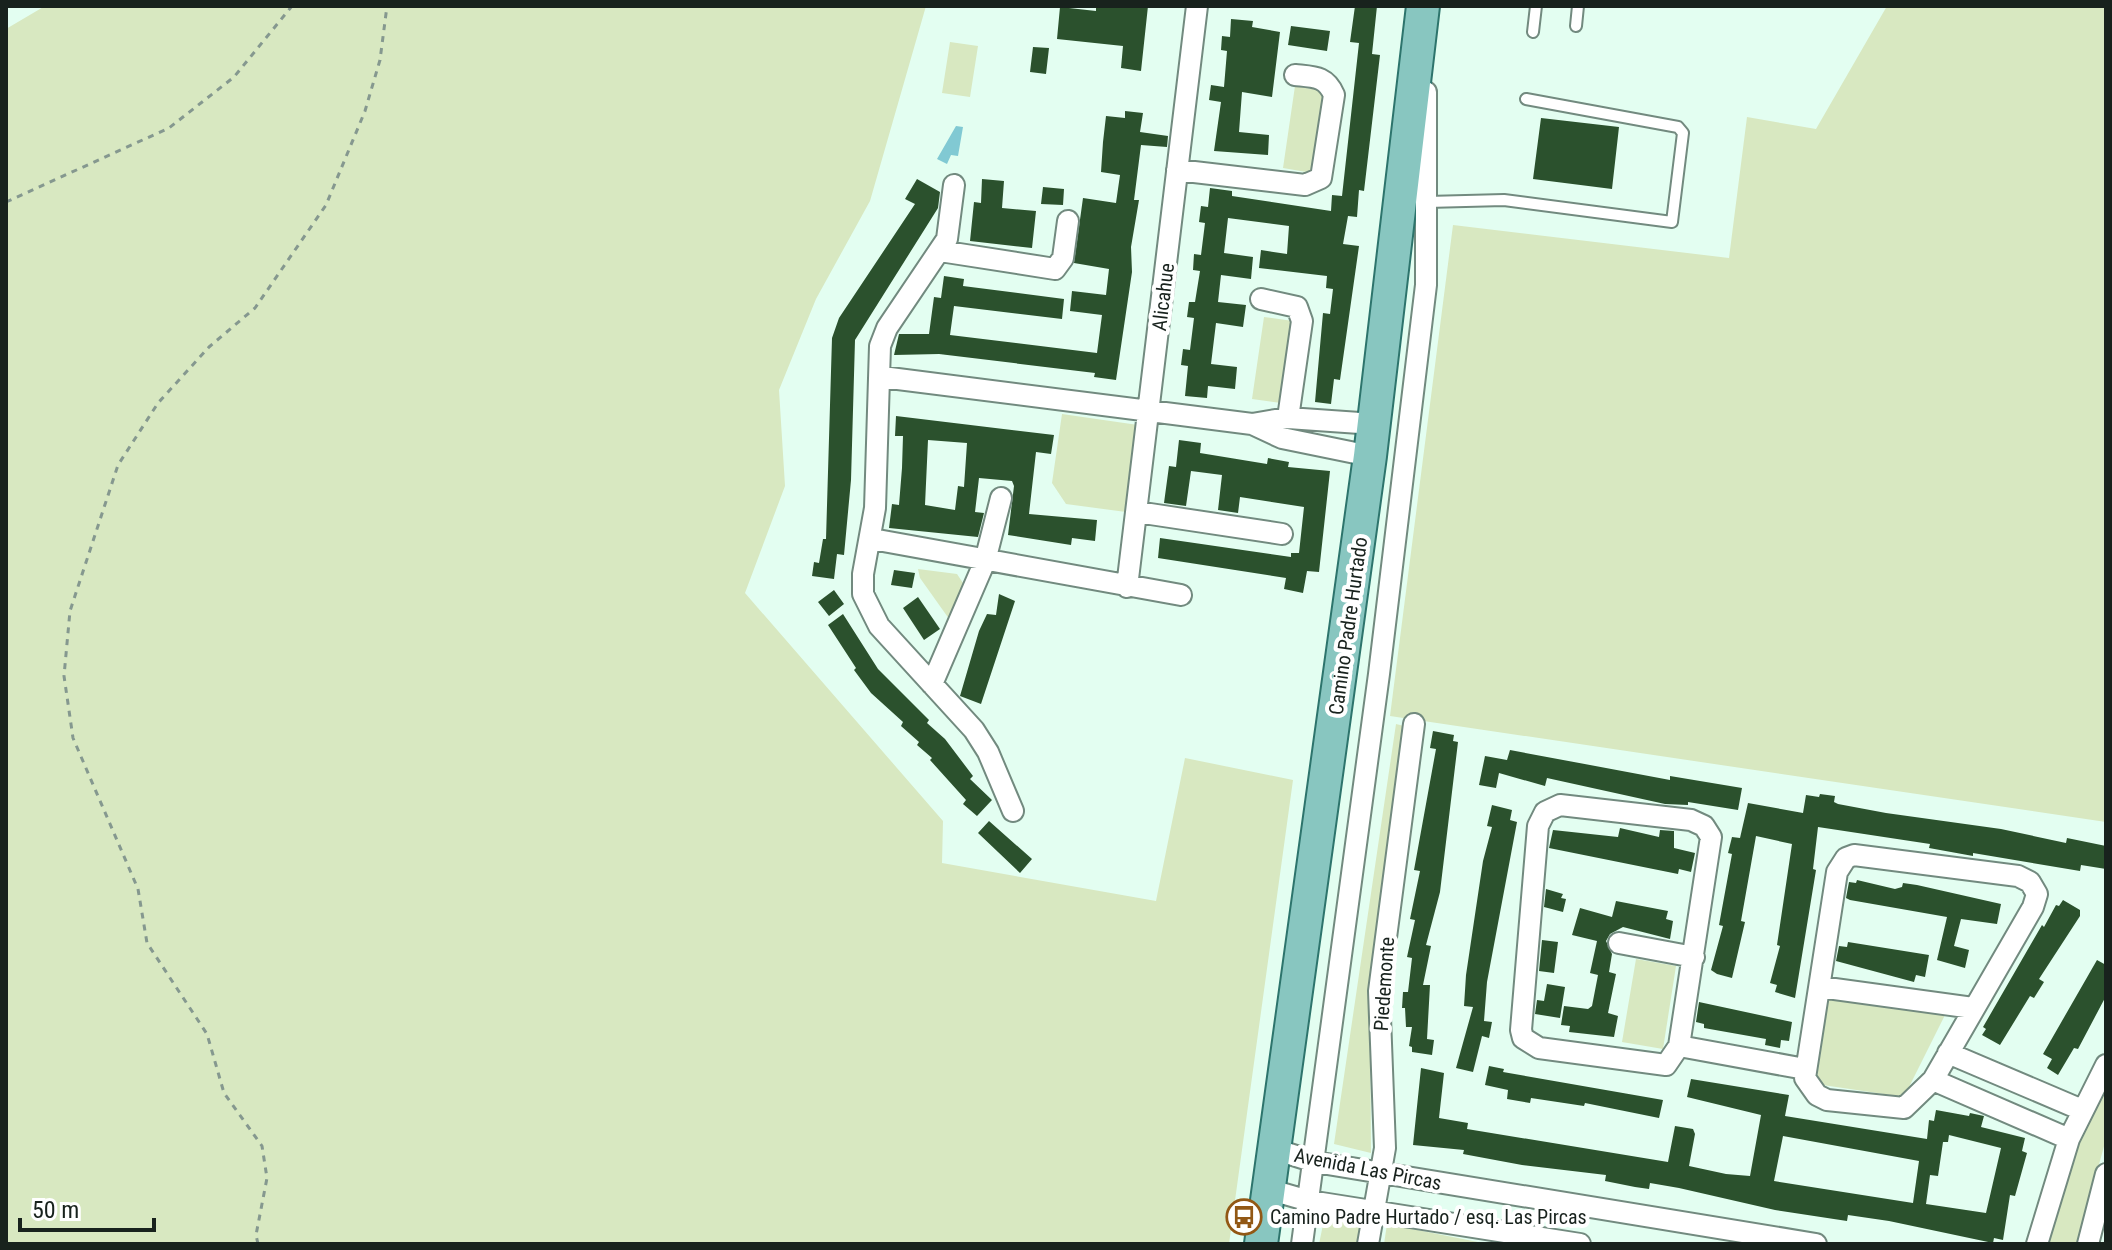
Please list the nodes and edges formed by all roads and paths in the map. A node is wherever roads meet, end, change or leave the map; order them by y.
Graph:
1 (292, 6) edge
2 (387, 6) edge
3 (1197, 6) edge
4 (1424, 6) edge
5 (1536, 6) edge
6 (1578, 6) edge
7 (1576, 26) dead end
8 (1533, 32) dead end
9 (1295, 75) dead end
10 (1526, 99) dead end
11 (1177, 170) junction
12 (954, 185) dead end
13 (6, 202) edge
14 (1427, 202) junction
15 (1068, 221) dead end
16 (940, 251) junction
17 (1261, 299) dead end
18 (882, 377) junction
19 (1149, 413) junction
20 (1288, 418) junction
21 (1252, 424) junction
22 (1374, 424) junction
23 (1370, 456) junction
24 (1001, 498) dead end
25 (1137, 512) junction
26 (1282, 534) dead end
27 (872, 539) junction
28 (985, 561) junction
29 (1127, 587) junction
30 (1181, 595) dead end
31 (932, 684) junction
32 (1414, 724) dead end
33 (1013, 811) dead end
34 (1619, 943) dead end
35 (1694, 957) junction
36 (1820, 987) junction
37 (1973, 1008) junction
38 (1679, 1046) junction
39 (1948, 1053) junction
40 (2106, 1065) edge
41 (1805, 1069) junction
42 (1933, 1080) junction
43 (2082, 1110) junction
44 (2069, 1139) junction
45 (1277, 1150) junction
46 (1315, 1162) junction
47 (1380, 1173) junction
48 (2106, 1174) edge
49 (1460, 1186) junction
50 (1271, 1190) junction
51 (1309, 1201) junction
52 (1374, 1212) junction
53 (1455, 1224) junction
54 (258, 1244) edge
55 (1261, 1244) edge
56 (1302, 1244) edge
57 (1368, 1244) edge
58 (1580, 1244) edge
59 (1816, 1244) edge
60 (2037, 1244) edge
61 (2088, 1244) edge

1 - 13 path
2 - 54 path
3 - 11 street, Alicahue
4 - 14 street, Camino Padre Hurtado
4 - 22 main road, Camino Padre Hurtado
5 - 8 lane
6 - 7 lane
9 - 11 street
10 - 14 lane
11 - 19 street, Alicahue
12 - 16 street
14 - 46 street, Camino Padre Hurtado
15 - 16 street
16 - 18 street
17 - 20 street
18 - 19 street
18 - 27 street
19 - 21 street
19 - 25 street, Alicahue
20 - 21 street
20 - 22 street
21 - 23 street
22 - 23 main road, Camino Padre Hurtado
23 - 45 main road, Camino Padre Hurtado
24 - 28 street
25 - 26 street
25 - 29 street, Alicahue
27 - 28 street
27 - 31 street
28 - 29 street
28 - 31 street
29 - 30 street
31 - 33 street
32 - 47 street, Piedemonte
34 - 35 street
35 - 38 street
35 - 38 street
36 - 37 street
36 - 37 street
36 - 41 street
37 - 39 street
38 - 41 street
39 - 42 street
39 - 43 street
40 - 43 street
41 - 42 street
42 - 44 street
43 - 44 street
44 - 60 street
45 - 46 street, Avenida Las Pircas
45 - 50 main road, Camino Padre Hurtado
46 - 47 street, Avenida Las Pircas
46 - 51 street, Camino Padre Hurtado
47 - 49 street, Avenida Las Pircas
47 - 52 street, Piedemonte
48 - 61 street
49 - 53 street, Avenida Las Pircas
49 - 59 street, Avenida Las Pircas
50 - 51 street, Avenida Las Pircas
50 - 55 main road, Camino Padre Hurtado
51 - 52 street, Avenida Las Pircas
51 - 56 street, Camino Padre Hurtado
52 - 53 street, Avenida Las Pircas
52 - 57 street, Piedemonte
53 - 58 street, Avenida Las Pircas

